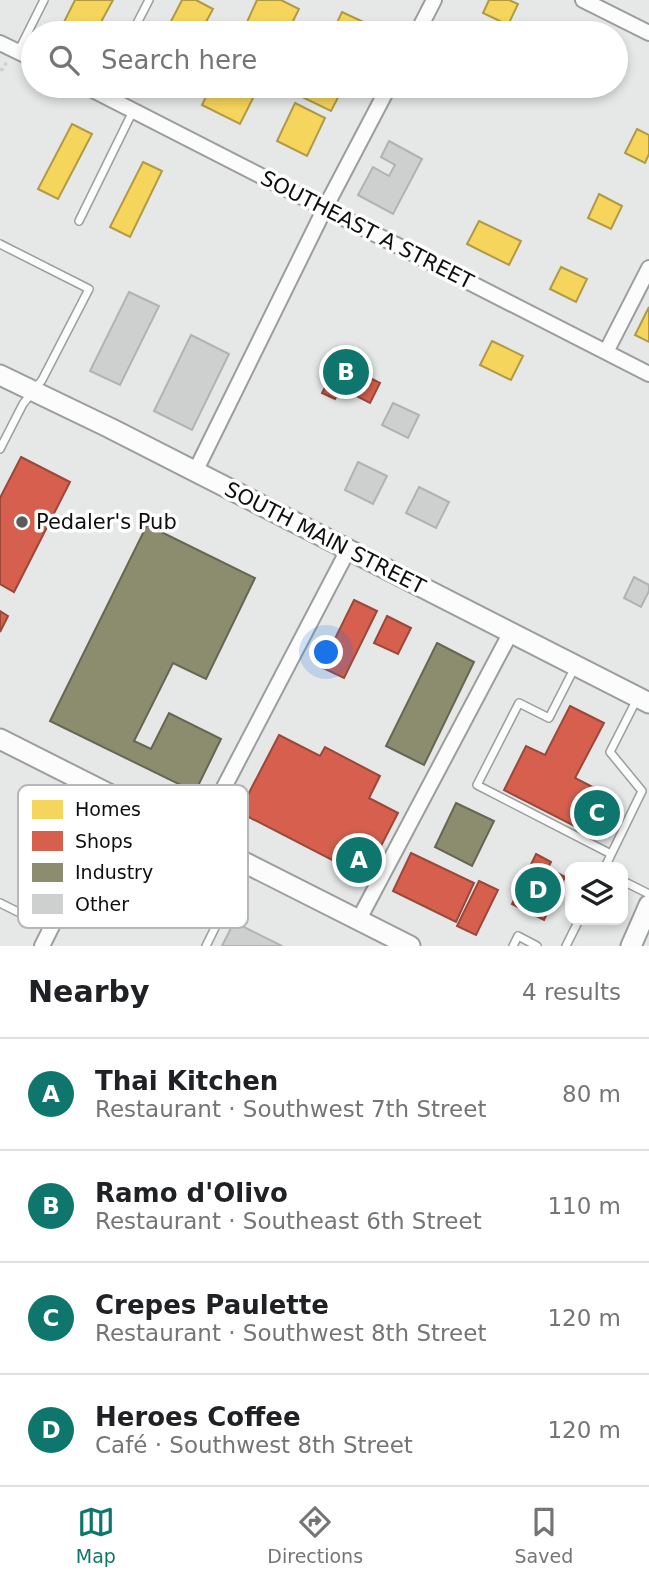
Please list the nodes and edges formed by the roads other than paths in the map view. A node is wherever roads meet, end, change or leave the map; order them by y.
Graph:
1 (44, 0) edge
2 (149, 0) edge
3 (435, 0) edge
4 (583, 0) edge
5 (34, 21) edge
6 (138, 21) edge
7 (424, 21) edge
8 (625, 21) edge
9 (628, 22) edge
10 (649, 33) edge
11 (0, 43) edge
12 (21, 46) edge
13 (18, 52) junction
14 (21, 54) edge
15 (115, 98) edge
16 (383, 98) edge
17 (134, 111) junction
18 (325, 208) junction
19 (79, 221) dead end
20 (0, 244) edge
21 (649, 268) edge
22 (606, 352) junction
23 (649, 374) edge
24 (0, 375) edge
25 (33, 392) junction
26 (0, 449) edge
27 (195, 472) junction
28 (348, 550) junction
29 (511, 632) junction
30 (575, 666) junction
31 (643, 701) edge
32 (0, 739) edge
33 (90, 785) edge
34 (225, 785) edge
35 (611, 854) junction
36 (607, 862) edge
37 (248, 865) edge
38 (628, 884) edge
39 (649, 894) edge
40 (0, 903) edge
41 (649, 905) edge
42 (18, 912) edge
43 (358, 921) junction
44 (576, 925) edge
45 (50, 928) edge
46 (215, 928) edge
47 (381, 940) edge
48 (41, 946) edge
49 (206, 946) edge
50 (410, 946) edge
51 (513, 946) edge
52 (537, 946) edge
53 (566, 946) edge
54 (632, 946) edge

1 - 5 lane
2 - 6 lane
3 - 7 street
4 - 8 street
9 - 10 street
11 - 13 street
12 - 13 lane
13 - 14 street
15 - 17 street, SOUTHEAST A STREET
16 - 18 street
17 - 18 street, SOUTHEAST A STREET
17 - 19 lane
18 - 22 street, SOUTHEAST A STREET
18 - 27 street
20 - 25 lane
21 - 22 street
22 - 23 street, SOUTHEAST A STREET
24 - 25 street, SOUTH MAIN STREET
25 - 26 lane
25 - 27 street, SOUTH MAIN STREET
27 - 28 street, SOUTH MAIN STREET
28 - 29 street, SOUTH MAIN STREET
28 - 34 street
29 - 30 street, SOUTH MAIN STREET
29 - 43 street
30 - 31 street, SOUTH MAIN STREET
30 - 35 lane
31 - 35 lane
32 - 33 street
35 - 36 lane
37 - 43 street
38 - 39 lane
40 - 42 lane
41 - 54 street
43 - 47 street
44 - 53 lane
45 - 48 street
46 - 49 lane
47 - 50 street
51 - 52 lane

